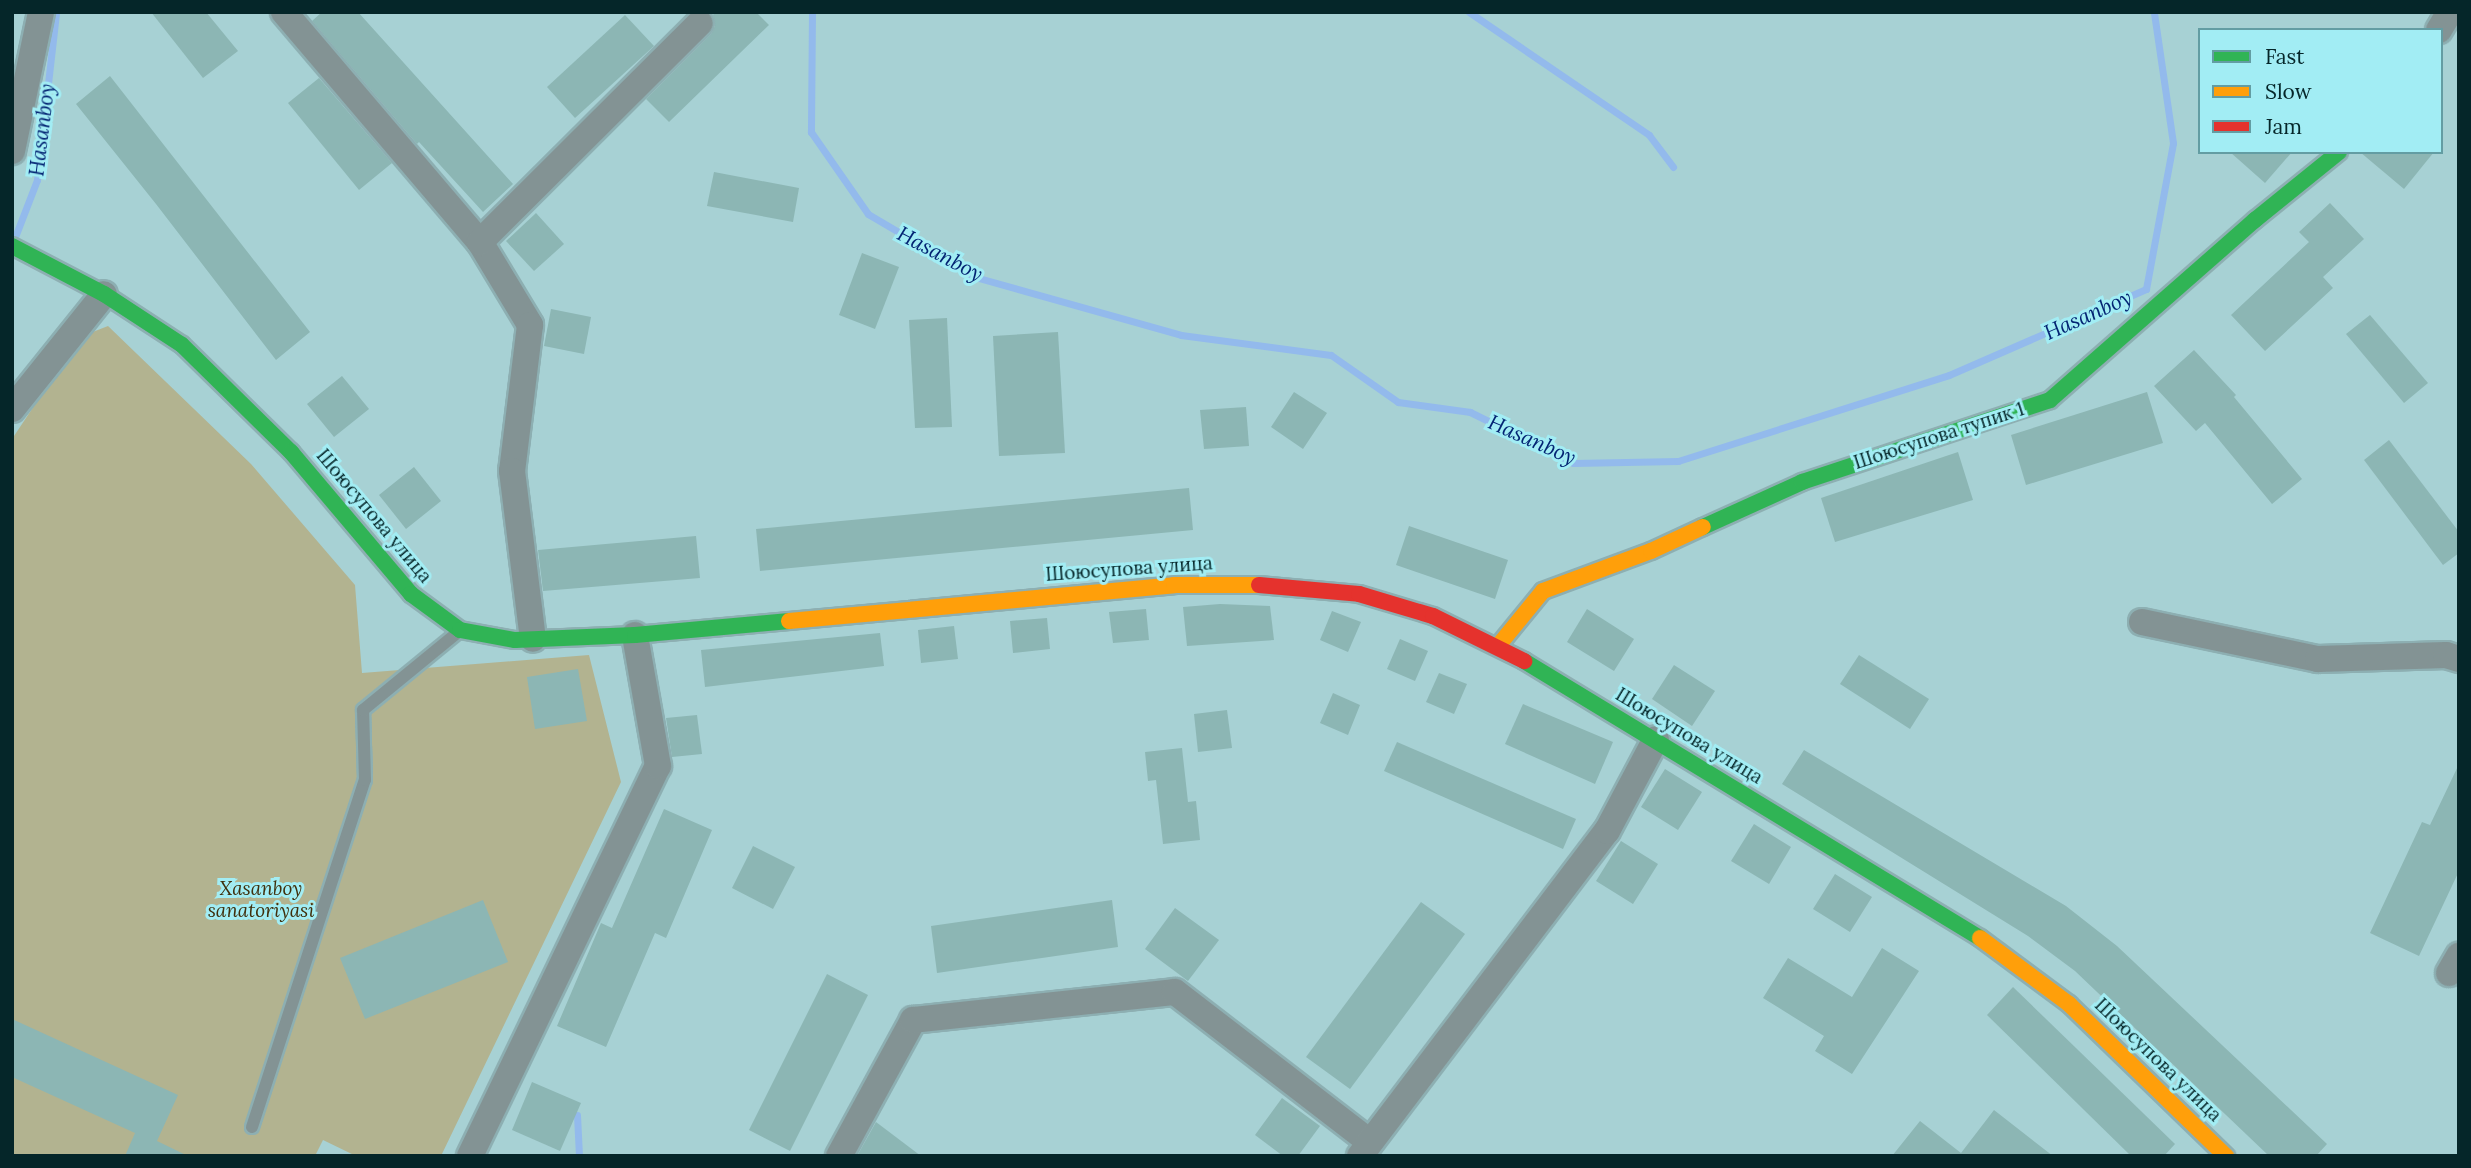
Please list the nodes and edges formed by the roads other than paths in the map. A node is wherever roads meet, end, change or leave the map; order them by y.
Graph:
1 (41, 12) edge
2 (284, 12) edge
3 (2450, 12) edge
4 (700, 23) dead end
5 (2440, 28) edge
6 (12, 151) edge
7 (2337, 154) edge
8 (480, 242) junction
9 (19, 250) edge
10 (104, 294) junction
11 (12, 409) edge
12 (2143, 622) dead end
13 (460, 630) junction
14 (635, 635) junction
15 (533, 639) junction
16 (1498, 646) junction
17 (2459, 659) edge
18 (1656, 739) junction
19 (252, 1127) dead end
20 (1365, 1149) edge
21 (470, 1156) edge
22 (839, 1156) edge
23 (2227, 1156) edge

1 - 6 street
2 - 8 street
3 - 5 street
4 - 8 street
7 - 16 street, Шоюсупова тупик 1
8 - 15 street
9 - 10 street, Шоюсупова улица
10 - 11 street
10 - 13 street, Шоюсупова улица
12 - 17 street
13 - 15 street, Шоюсупова улица
13 - 19 lane
14 - 15 street, Шоюсупова улица
14 - 16 street, Шоюсупова улица
14 - 21 street
16 - 18 street, Шоюсупова улица
18 - 20 street
18 - 23 street, Шоюсупова улица
20 - 22 street

